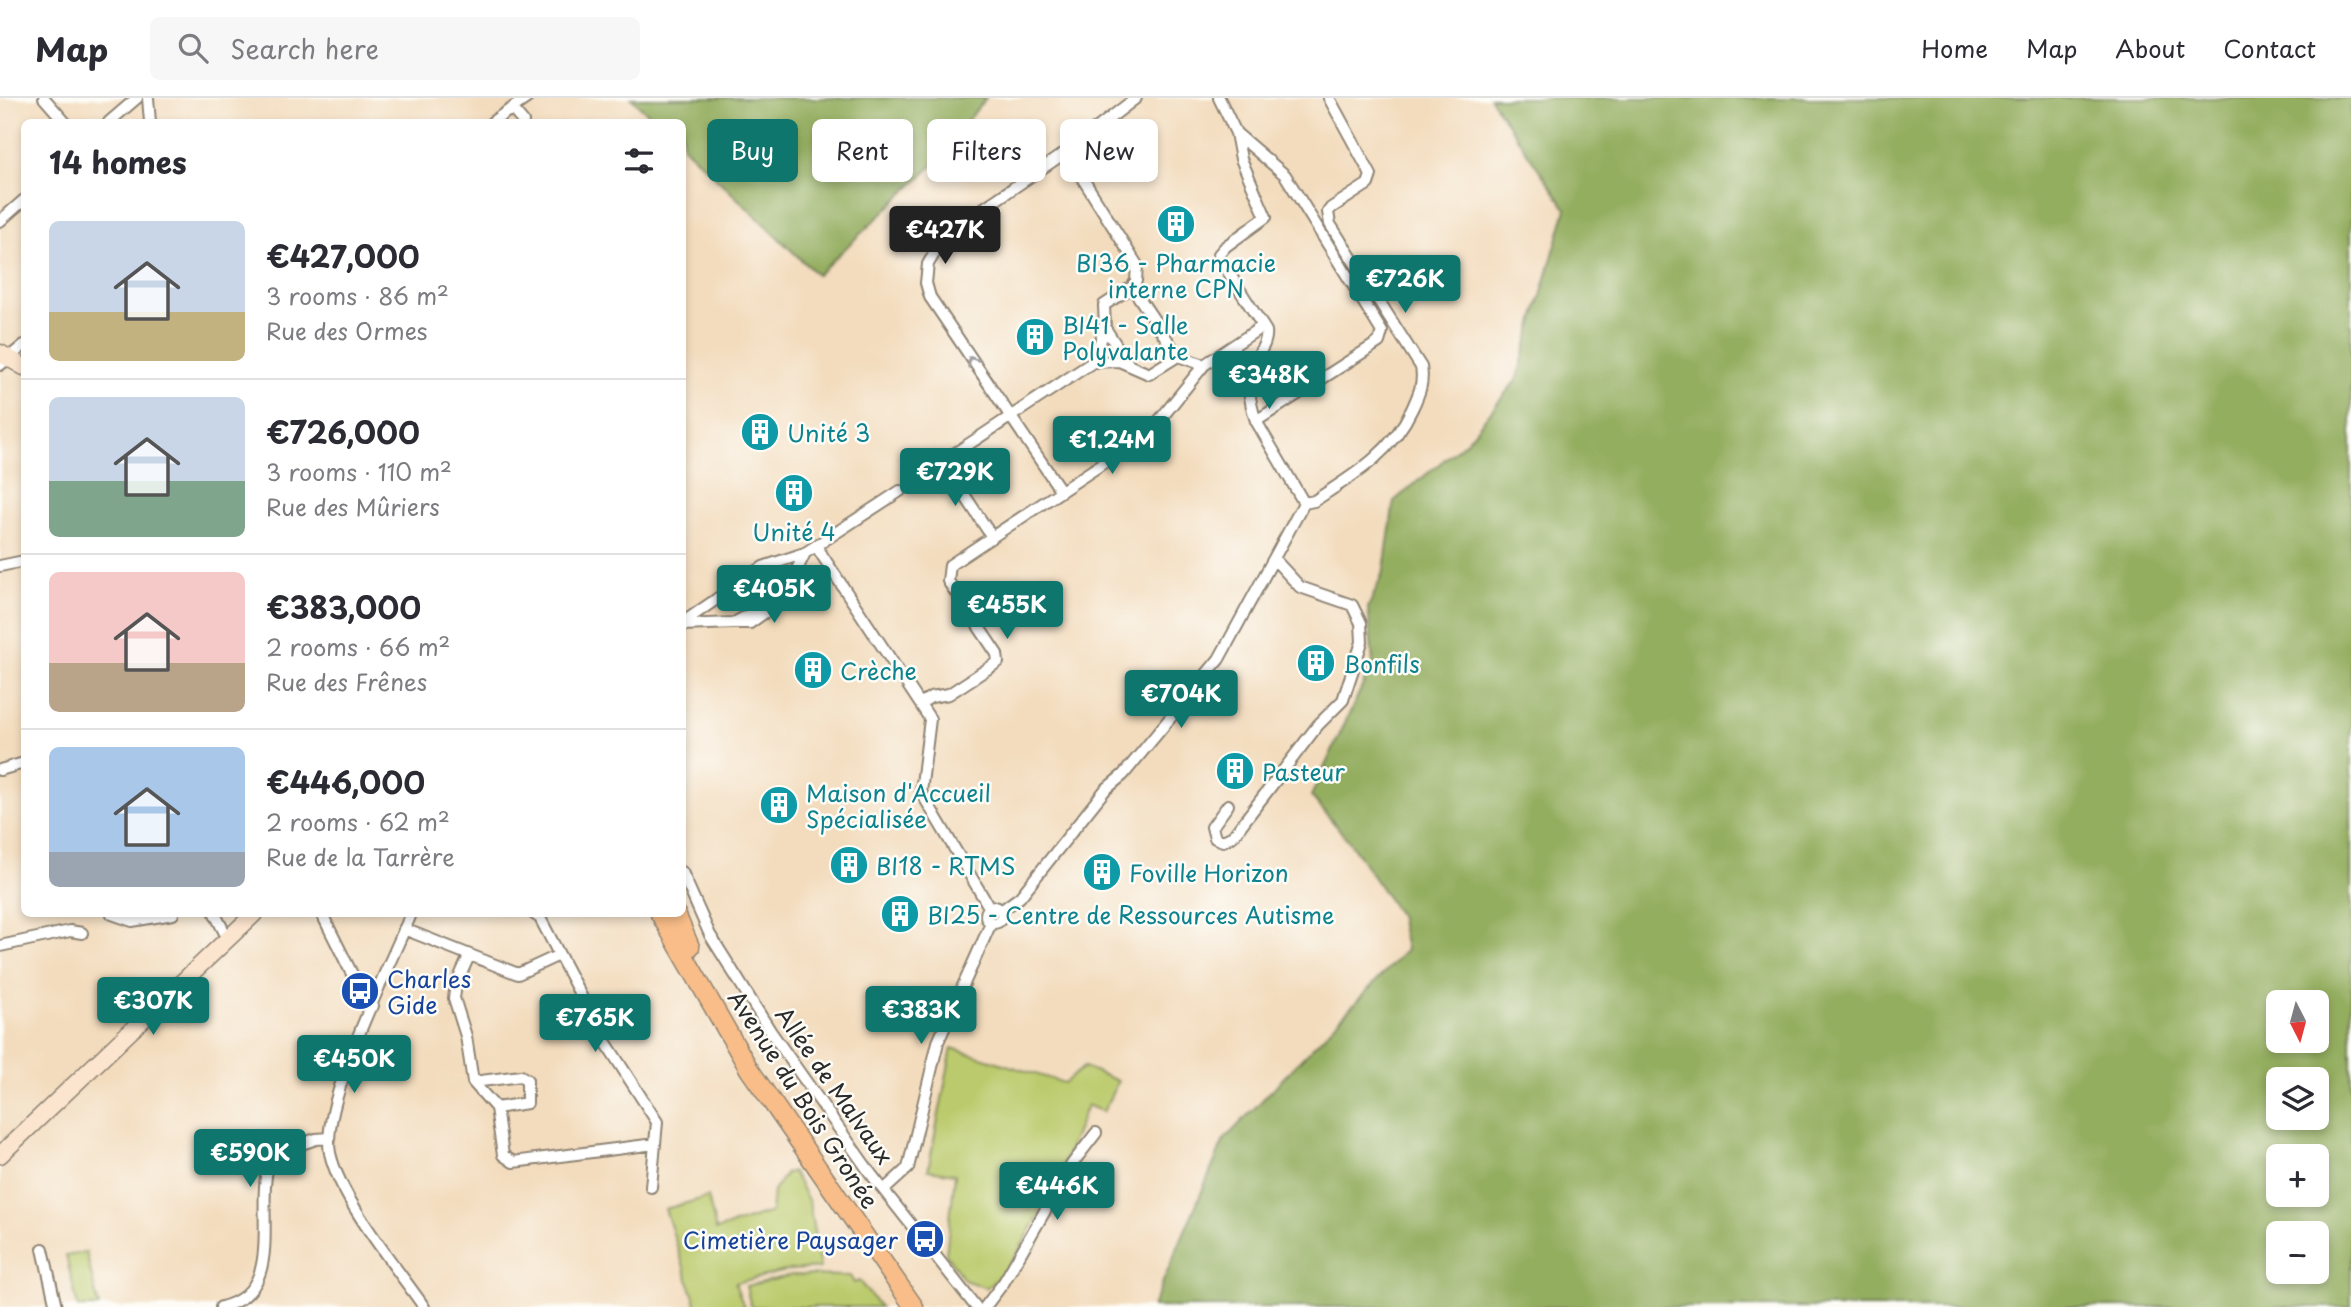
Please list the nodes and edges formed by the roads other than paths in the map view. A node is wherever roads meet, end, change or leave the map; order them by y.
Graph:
1 (44, 98) edge
2 (137, 98) edge
3 (148, 98) edge
4 (527, 98) edge
5 (1136, 98) edge
6 (1219, 98) edge
7 (1329, 98) edge
8 (512, 109) junction
9 (62, 119) edge
10 (112, 119) edge
11 (150, 119) edge
12 (497, 119) edge
13 (520, 119) edge
14 (1109, 119) edge
15 (1236, 133) junction
16 (1060, 156) edge
17 (1085, 182) edge
18 (21, 204) edge
19 (0, 221) edge
20 (1132, 287) junction
21 (1263, 326) junction
22 (1105, 328) junction
23 (21, 347) edge
24 (1178, 356) junction
25 (3, 359) edge
26 (1093, 362) junction
27 (1129, 365) junction
28 (1204, 365) junction
29 (21, 366) edge
30 (1010, 417) junction
31 (1256, 421) junction
32 (943, 462) junction
33 (910, 483) dead end
34 (900, 491) dead end
35 (1060, 491) junction
36 (1304, 503) junction
37 (992, 537) junction
38 (816, 546) junction
39 (805, 553) junction
40 (1275, 560) junction
41 (21, 562) edge
42 (0, 566) edge
43 (686, 621) edge
44 (686, 624) edge
45 (921, 703) junction
46 (21, 764) edge
47 (0, 770) edge
48 (1228, 805) dead end
49 (686, 880) edge
50 (989, 907) junction
51 (1001, 911) junction
52 (121, 917) edge
53 (155, 917) edge
54 (217, 917) edge
55 (251, 917) edge
56 (324, 917) edge
57 (410, 917) edge
58 (538, 917) edge
59 (662, 917) edge
60 (677, 917) edge
61 (991, 923) junction
62 (404, 929) junction
63 (82, 933) dead end
64 (228, 939) junction
65 (0, 946) edge
66 (469, 956) junction
67 (557, 956) junction
68 (373, 1006) junction
69 (473, 1082) junction
70 (496, 1108) junction
71 (1096, 1133) dead end
72 (329, 1138) junction
73 (654, 1144) junction
74 (0, 1155) edge
75 (651, 1187) dead end
76 (884, 1190) junction
77 (43, 1249) dead end
78 (56, 1307) edge
79 (221, 1307) edge
80 (424, 1307) edge
81 (914, 1307) edge
82 (925, 1307) edge
83 (976, 1307) edge
84 (985, 1307) edge

1 - 9 street
2 - 10 street
3 - 11 street
4 - 8 street
5 - 14 street
6 - 15 street
7 - 36 street
8 - 12 street
8 - 13 street
15 - 21 street
15 - 31 street
30 -> 16 street
17 - 20 street
18 - 19 street
20 - 22 street
20 - 24 street
21 - 28 street
21 - 31 street
22 - 26 street
22 - 27 street
23 - 25 street
24 - 27 street
24 - 28 street
25 - 29 main road
26 - 27 street
26 - 30 street
28 - 35 street
30 - 32 street
30 - 35 street
31 - 36 street
32 - 33 street
32 - 37 street
34 - 38 street
35 - 37 street
36 - 40 street
37 - 45 street
38 - 39 street
38 - 45 street
39 - 43 street
39 - 44 street
40 - 48 street
40 - 51 street
41 - 42 street
45 - 50 street
46 - 47 street
49 - 76 street, Allée de Malvaux
50 - 51 street
50 - 61 street
51 - 61 street
52 - 53 street
54 - 64 street
55 - 64 main road
56 - 68 street
57 - 62 street
58 - 67 street
59 - 81 main road, Avenue du Bois Gronée
60 - 82 main road, Avenue du Bois Gronée
61 - 76 street
62 - 66 street
62 - 68 street
63 - 65 street
64 - 74 main road
66 - 67 street
66 - 69 street
67 - 73 street
68 - 72 street
69 - 70 street
69 - 70 street
70 - 73 street
71 - 84 street
72 - 79 street
72 - 80 street
73 - 75 street
76 - 83 street, Allée de Malvaux
77 - 78 street

